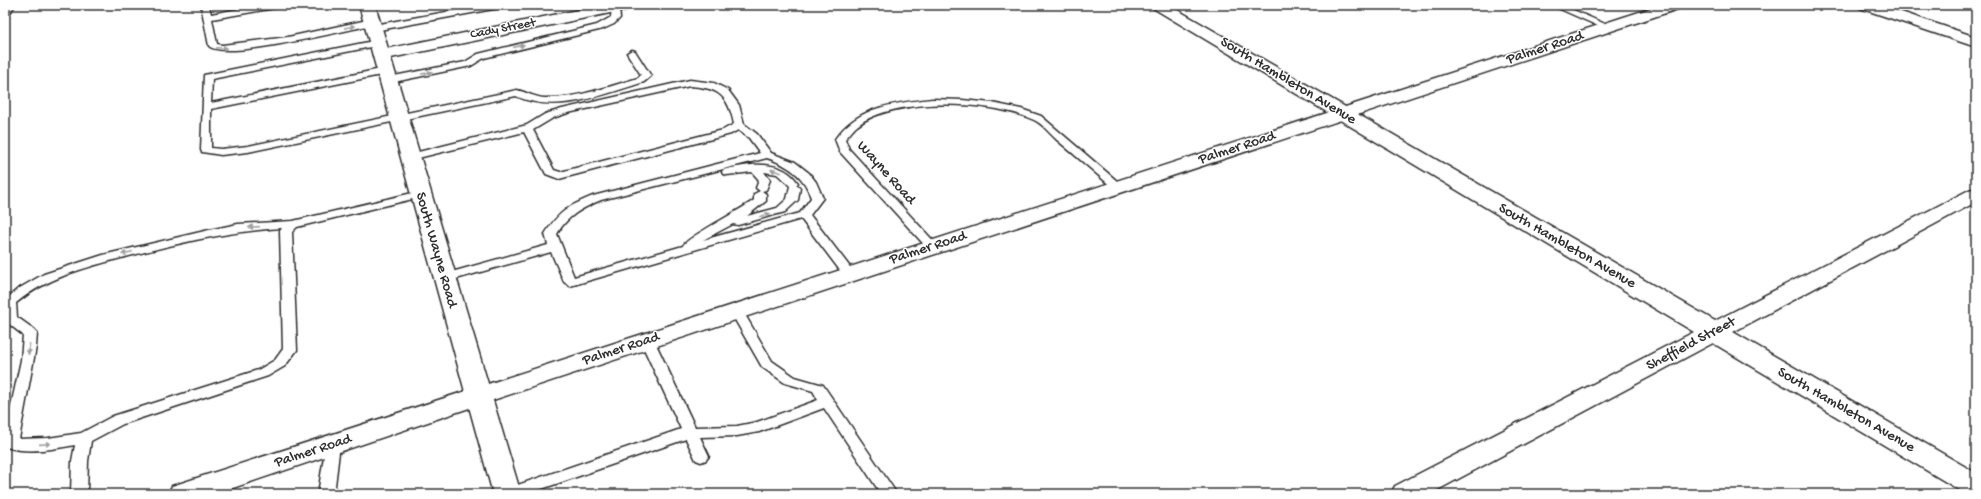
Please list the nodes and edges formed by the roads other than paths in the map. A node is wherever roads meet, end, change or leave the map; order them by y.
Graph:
1 (7, 5) edge
2 (205, 5) edge
3 (275, 5) edge
4 (367, 5) edge
5 (499, 5) edge
6 (1158, 5) edge
7 (1555, 5) edge
8 (1676, 5) edge
9 (1865, 5) edge
10 (620, 6) edge
11 (5, 10) edge
12 (209, 17) junction
13 (1608, 27) junction
14 (1976, 42) edge
15 (380, 50) junction
16 (632, 53) dead end
17 (206, 107) junction
18 (1342, 113) junction
19 (399, 118) junction
20 (739, 124) junction
21 (527, 128) junction
22 (767, 155) junction
23 (410, 157) junction
24 (754, 168) junction
25 (1118, 186) junction
26 (420, 194) junction
27 (1976, 194) edge
28 (597, 198) junction
29 (804, 215) junction
30 (293, 224) junction
31 (714, 229) junction
32 (555, 247) junction
33 (933, 247) junction
34 (681, 250) junction
35 (849, 274) junction
36 (444, 278) junction
37 (736, 311) junction
38 (1713, 332) junction
39 (647, 340) junction
40 (478, 396) junction
41 (827, 402) junction
42 (690, 432) junction
43 (84, 438) junction
44 (333, 444) junction
45 (701, 456) dead end
46 (1976, 486) edge
47 (79, 494) edge
48 (182, 494) edge
49 (326, 494) edge
50 (508, 494) edge
51 (889, 494) edge
52 (1405, 494) edge

1 - 11 street
2 - 12 lane
3 - 12 lane
4 - 15 street, South Wayne Road
5 - 15 lane
6 - 18 street, South Hambleton Avenue
7 - 13 lane
8 - 13 street, Palmer Road
9 - 14 street
10 - 15 street, Cady Street
15 -> 10 lane
12 -> 15 lane
13 - 18 street, Palmer Road
15 - 17 lane
15 - 17 lane
15 - 19 street, South Wayne Road
16 - 19 lane
17 - 19 lane
18 - 25 street, Palmer Road
18 - 38 street, South Hambleton Avenue
19 - 23 street, South Wayne Road
20 - 21 lane
20 - 21 lane
20 - 22 lane
21 - 23 lane
22 - 28 lane
22 - 29 lane
23 - 26 street, South Wayne Road
24 - 28 lane
24 - 31 lane
31 -> 24 lane
25 - 33 street, Palmer Road
25 - 33 lane, Wayne Road
26 - 30 lane
26 - 36 street, South Wayne Road
27 - 38 street, Sheffield Street
28 - 32 lane
29 - 34 lane
29 - 35 lane
30 - 43 lane
30 -> 43 lane
31 - 34 lane
32 - 34 lane
32 - 36 lane
33 - 35 street, Palmer Road
35 - 37 street, Palmer Road
36 - 40 street, South Wayne Road
37 - 39 street, Palmer Road
37 - 41 lane
38 - 46 street, South Hambleton Avenue
38 - 52 street, Sheffield Street
39 - 40 street, Palmer Road
39 - 42 lane
40 - 44 street, Palmer Road
40 - 50 street, South Wayne Road
41 - 42 lane
41 - 51 lane
42 - 45 lane
42 - 50 lane
43 - 47 lane
44 - 48 street, Palmer Road
44 - 49 lane

